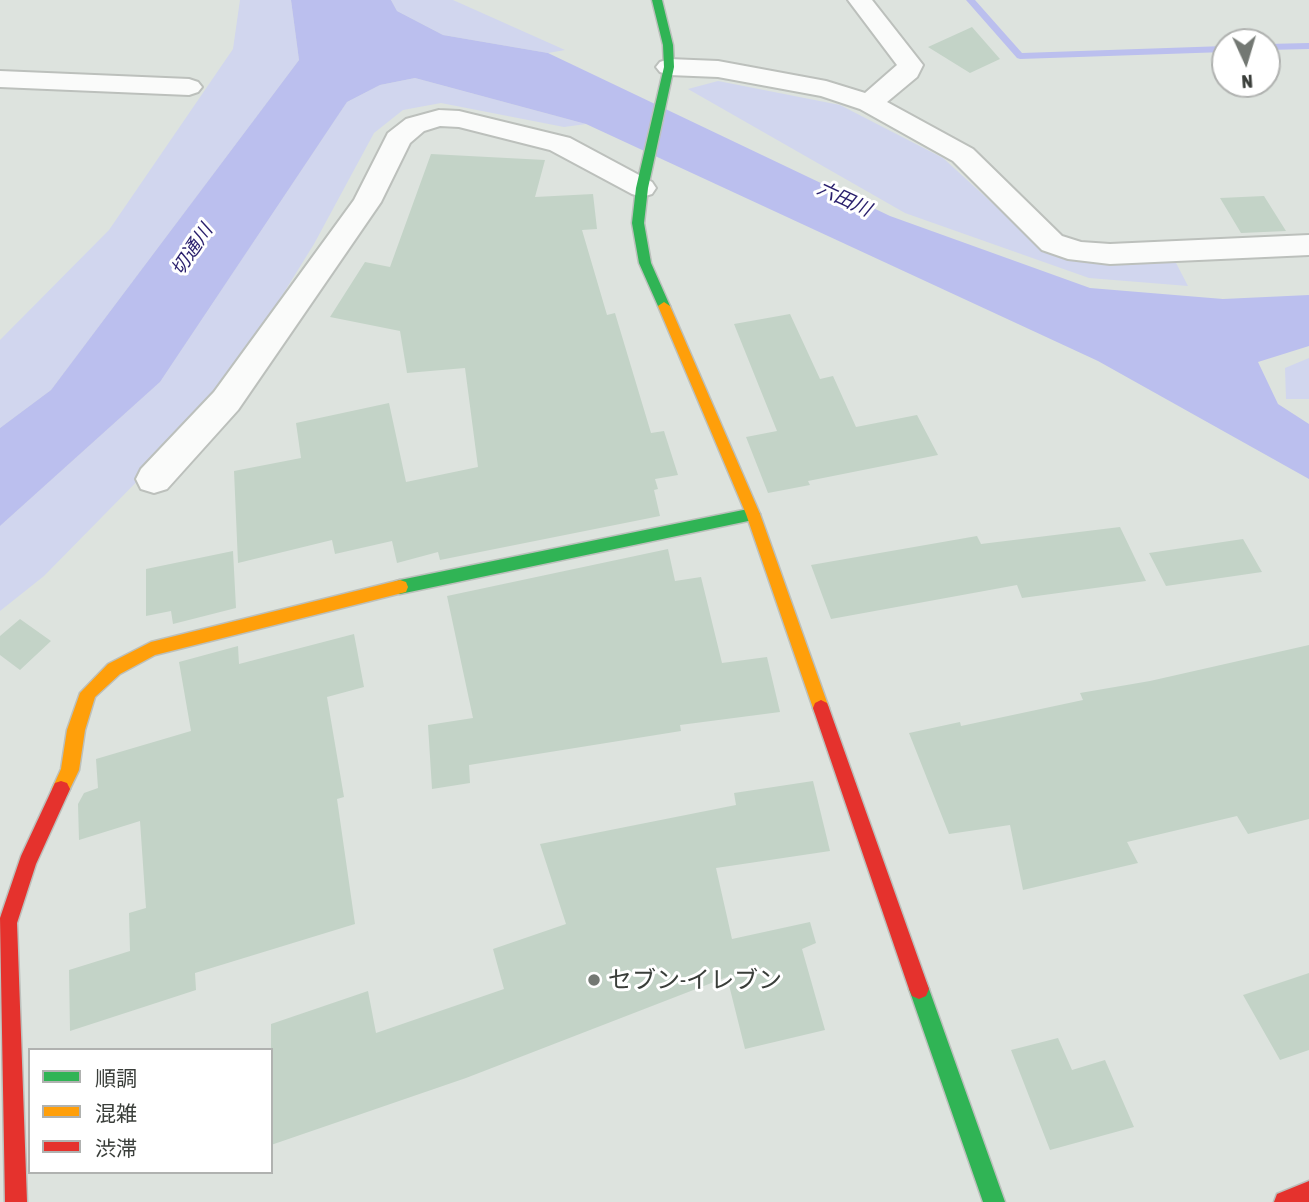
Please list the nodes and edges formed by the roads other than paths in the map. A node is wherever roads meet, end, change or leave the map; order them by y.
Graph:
1 (657, 0) edge
2 (860, 0) edge
3 (667, 74) junction
4 (0, 79) edge
5 (189, 87) dead end
6 (869, 103) junction
7 (642, 185) junction
8 (1309, 245) edge
9 (154, 479) dead end
10 (753, 514) junction
11 (1309, 1192) edge
12 (16, 1202) edge
13 (994, 1202) edge
14 (1285, 1202) edge

1 - 3 main road
2 - 6 street
3 - 6 street
3 - 7 main road
4 - 5 street
6 - 8 street
7 - 9 street
7 - 10 main road
10 - 12 main road
10 - 13 main road
11 - 14 main road

